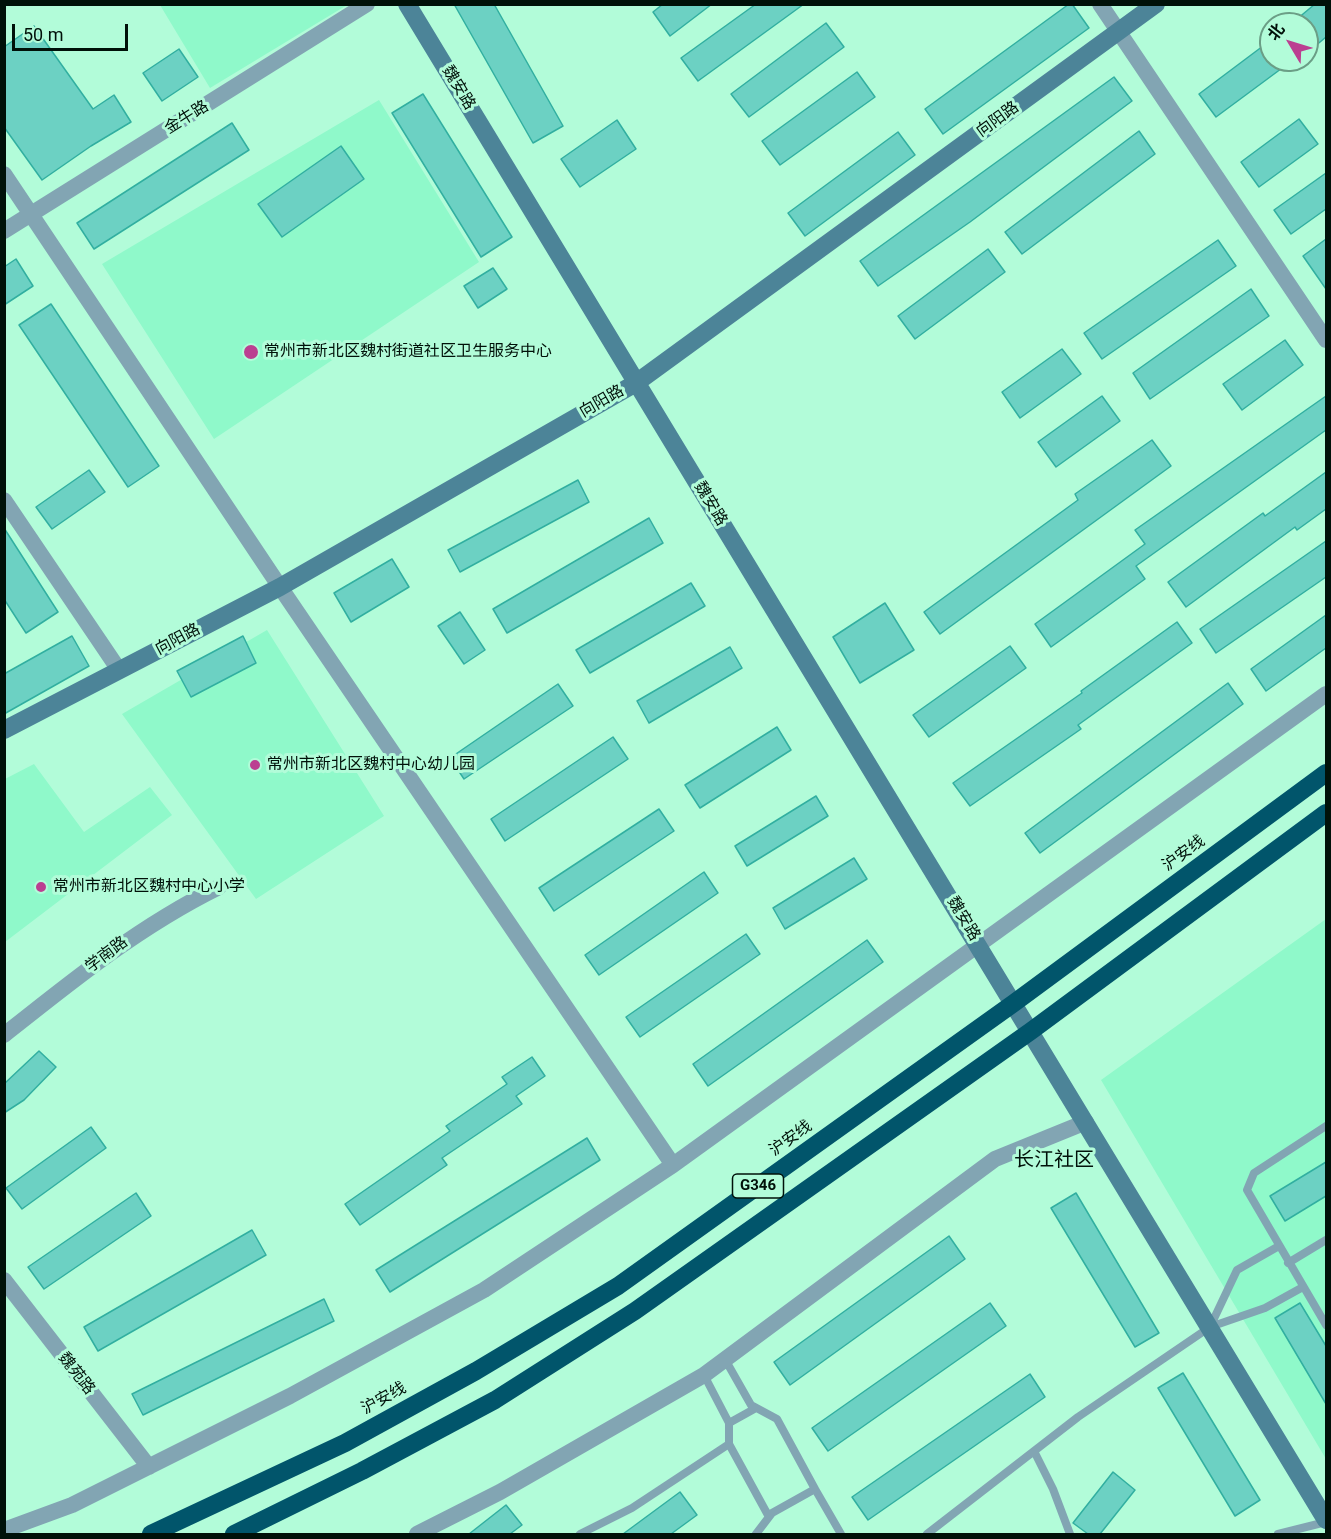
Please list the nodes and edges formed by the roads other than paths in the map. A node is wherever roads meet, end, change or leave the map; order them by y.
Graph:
1 (368, 4) edge
2 (407, 4) edge
3 (1100, 4) edge
4 (1156, 4) edge
5 (1119, 31) junction
6 (4, 174) edge
7 (32, 215) junction
8 (4, 231) edge
9 (1326, 340) edge
10 (636, 383) junction
11 (4, 500) edge
12 (280, 587) junction
13 (119, 670) junction
14 (1326, 694) edge
15 (4, 730) edge
16 (1326, 774) edge
17 (1326, 813) edge
18 (219, 887) dead end
19 (978, 945) junction
20 (1014, 1003) junction
21 (1031, 1031) junction
22 (4, 1035) edge
23 (1086, 1122) junction
24 (1326, 1126) edge
25 (673, 1165) junction
26 (1326, 1240) edge
27 (1279, 1246) junction
28 (1288, 1263) junction
29 (4, 1280) edge
30 (1303, 1287) junction
31 (1326, 1325) edge
32 (1210, 1327) junction
33 (726, 1360) junction
34 (704, 1375) junction
35 (756, 1408) junction
36 (729, 1424) junction
37 (729, 1444) junction
38 (1034, 1451) junction
39 (149, 1467) junction
40 (815, 1489) junction
41 (769, 1517) junction
42 (1326, 1521) edge
43 (4, 1530) edge
44 (151, 1534) edge
45 (234, 1534) edge
46 (417, 1534) edge
47 (580, 1534) edge
48 (756, 1534) edge
49 (841, 1534) edge
50 (927, 1534) edge
51 (1071, 1534) edge
52 (1278, 1534) edge

1 - 7 street, 金牛路
2 - 10 main road, 魏安路
3 - 5 street
4 - 5 main road, 向阳路
5 - 9 street
5 - 10 main road, 向阳路
6 - 7 street
7 - 8 street, 金牛路
7 - 12 street
10 - 12 main road, 向阳路
10 - 19 main road, 魏安路
11 - 13 street
12 - 13 main road, 向阳路
12 - 25 street
13 - 15 main road, 向阳路
14 - 19 street
16 - 20 highway, 沪安线 / G346
17 - 21 highway, G346
18 - 22 street, 学南路
19 - 20 main road, 魏安路
19 - 25 street
20 - 21 main road, 魏安路
20 - 44 highway, 沪安线 / G346
21 - 23 main road, 魏安路
21 - 45 highway, G346
23 - 32 main road, 魏安路
23 - 33 street
24 - 27 lane
25 - 39 street
26 - 28 lane
27 - 28 lane
27 - 32 lane
28 - 30 lane
29 - 39 street, 魏苑路
30 - 31 lane
30 - 32 lane
32 - 38 lane
32 - 42 main road, 魏安路
33 - 34 street
33 - 35 lane
34 - 36 lane
34 - 46 street
35 - 36 lane
35 - 40 lane
36 - 37 lane
37 - 41 lane
37 - 47 lane
38 - 50 lane
38 - 51 lane
39 - 43 street
40 - 41 lane
40 - 49 lane
41 - 48 lane
42 - 52 lane

